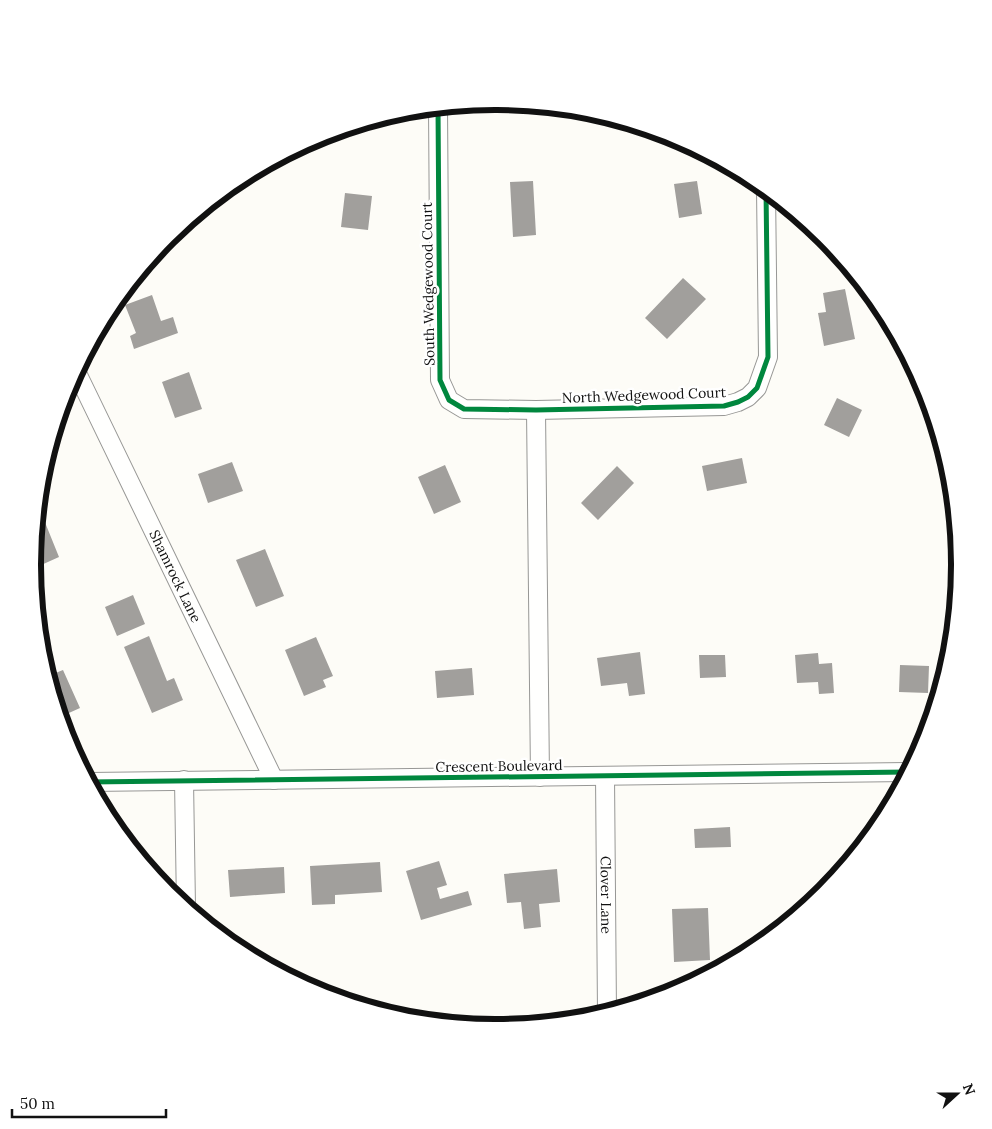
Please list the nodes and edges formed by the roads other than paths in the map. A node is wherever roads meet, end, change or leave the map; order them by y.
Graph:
1 (438, 114) edge
2 (766, 199) edge
3 (80, 380) edge
4 (536, 410) junction
5 (901, 772) edge
6 (604, 776) junction
7 (540, 777) junction
8 (184, 780) junction
9 (274, 780) junction
10 (97, 782) edge
11 (186, 897) edge
12 (607, 1006) edge

1 - 4 street, South Wedgewood Court
2 - 4 street, North Wedgewood Court
3 - 9 street, Shamrock Lane
4 - 7 street
5 - 6 street, Crescent Boulevard
6 - 7 street, Crescent Boulevard
6 - 12 street, Clover Lane
7 - 9 street, Crescent Boulevard
8 - 9 street, Crescent Boulevard
8 - 10 street, Crescent Boulevard
8 - 11 street

